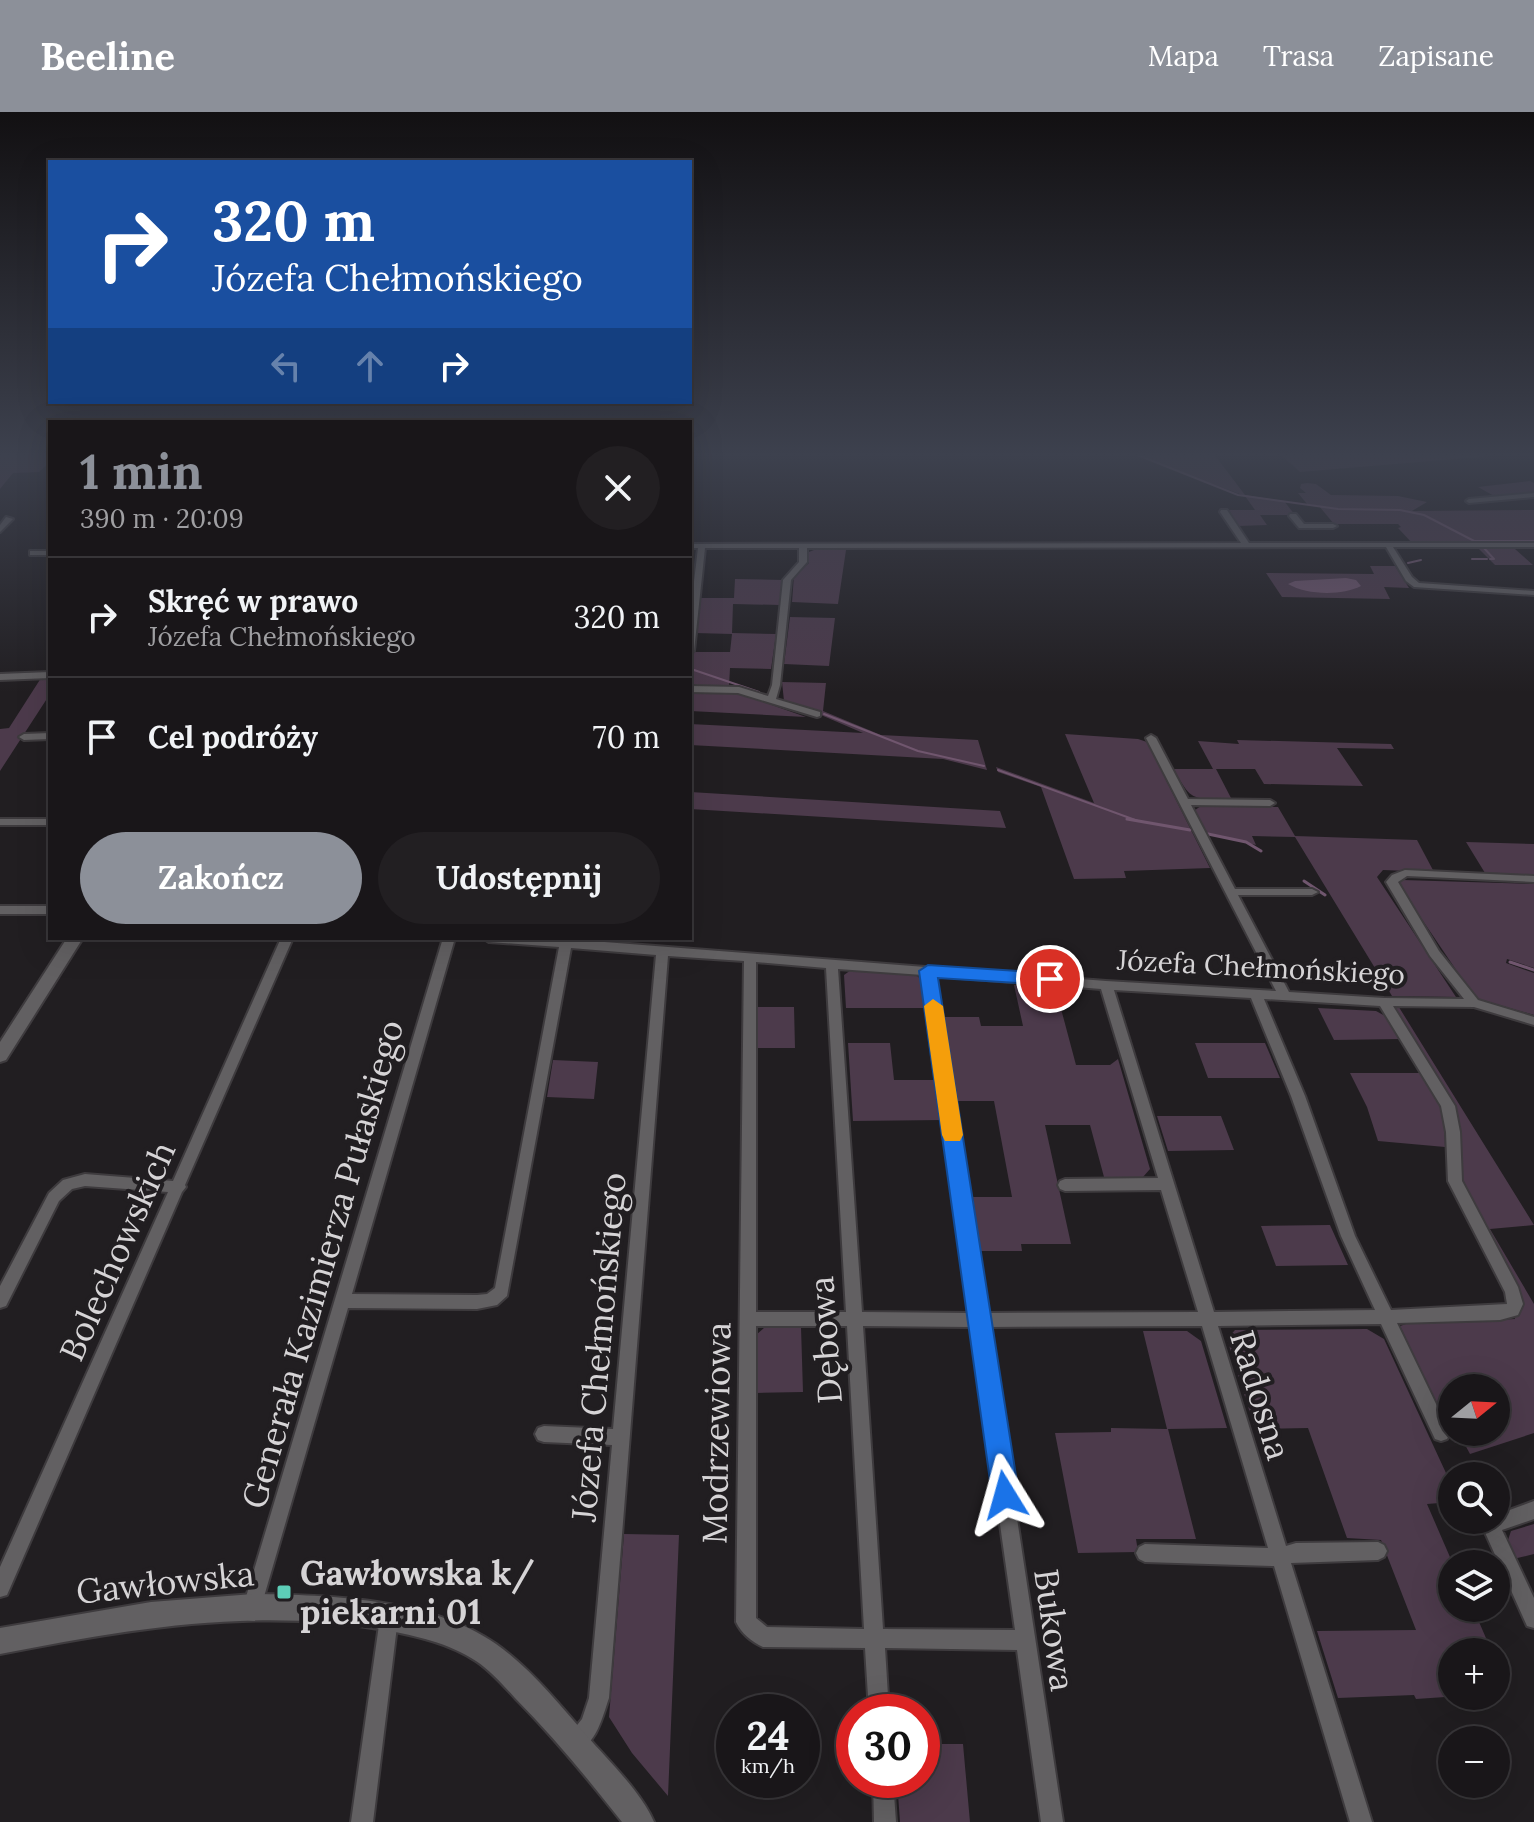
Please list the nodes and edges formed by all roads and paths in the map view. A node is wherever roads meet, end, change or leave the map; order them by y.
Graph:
1 (1239, 534) edge
2 (1311, 534) edge
3 (1388, 545) junction
4 (1534, 545) edge
5 (692, 546) edge
6 (702, 546) junction
7 (803, 546) junction
8 (1247, 546) junction
9 (1318, 546) junction
10 (33, 553) dead end
11 (48, 553) edge
12 (1534, 593) edge
13 (692, 634) edge
14 (48, 675) edge
15 (0, 677) edge
16 (692, 689) edge
17 (771, 701) junction
18 (817, 714) dead end
19 (48, 736) edge
20 (24, 737) dead end
21 (1151, 738) dead end
22 (1183, 802) junction
23 (1270, 803) dead end
24 (0, 822) edge
25 (48, 822) edge
26 (1534, 879) edge
27 (1230, 892) junction
28 (1312, 892) dead end
29 (0, 910) edge
30 (48, 910) edge
31 (74, 940) edge
32 (286, 940) edge
33 (448, 940) edge
34 (520, 940) edge
35 (566, 943) junction
36 (662, 951) junction
37 (750, 958) junction
38 (832, 964) junction
39 (928, 971) junction
40 (1106, 985) junction
41 (1256, 995) junction
42 (1285, 996) junction
43 (1384, 1002) junction
44 (1474, 1003) junction
45 (1534, 1021) edge
46 (0, 1056) edge
47 (1166, 1184) junction
48 (1065, 1185) dead end
49 (179, 1187) junction
50 (0, 1301) edge
51 (342, 1301) junction
52 (1387, 1317) junction
53 (747, 1319) junction
54 (856, 1319) junction
55 (979, 1320) junction
56 (1208, 1321) junction
57 (1438, 1427) edge
58 (544, 1434) dead end
59 (621, 1437) junction
60 (1534, 1510) edge
61 (1378, 1551) dead end
62 (1145, 1553) dead end
63 (1279, 1557) junction
64 (0, 1588) edge
65 (252, 1607) junction
66 (389, 1618) junction
67 (1534, 1619) edge
68 (875, 1638) junction
69 (1025, 1640) junction
70 (0, 1641) edge
71 (878, 1694) edge
72 (576, 1742) junction
73 (884, 1798) edge
74 (362, 1822) edge
75 (640, 1822) edge
76 (885, 1822) edge
77 (1052, 1822) edge
78 (1361, 1822) edge

1 - 8 street
2 - 9 street
3 - 4 street
3 - 9 street
3 - 12 street
5 - 6 street
6 - 7 street
6 - 13 street
7 - 8 street
7 - 17 street
8 - 9 street
10 - 11 street
14 - 15 street
16 - 17 street
17 - 18 street
19 - 20 street
21 - 22 street
22 - 23 street
22 - 27 street
24 - 25 street
26 - 44 street
27 - 28 street
27 - 42 street
29 - 30 street
31 - 46 street
32 - 49 street, Bolechowskich
33 - 51 street, Generała Kazimierza Pułaskiego
34 - 35 street, Józefa Chełmońskiego
35 - 36 street, Józefa Chełmońskiego
35 - 51 street
36 - 37 street, Józefa Chełmońskiego
36 - 59 street, Józefa Chełmońskiego
37 - 38 street, Józefa Chełmońskiego
37 - 53 street, Modrzewiowa
38 - 39 street, Józefa Chełmońskiego
38 - 54 street, Dębowa
39 - 40 street, Józefa Chełmońskiego
39 - 55 street, Bukowa
40 - 41 street, Józefa Chełmońskiego
40 - 47 street, Radosna
41 - 42 street, Józefa Chełmońskiego
41 - 52 street
42 - 43 street, Józefa Chełmońskiego
43 - 44 street, Józefa Chełmońskiego
43 - 52 street
44 - 45 street, Józefa Chełmońskiego
47 - 48 street
47 - 56 street, Radosna
49 - 50 street
49 - 64 street, Bolechowskich
51 - 65 street, Generała Kazimierza Pułaskiego
52 - 56 street
52 - 57 street
53 - 54 street
53 - 68 street, Modrzewiowa
54 - 55 street
54 - 68 street, Dębowa
55 - 56 street
55 - 69 street, Bukowa
56 - 63 street, Radosna
58 - 59 street
59 - 72 street, Józefa Chełmońskiego
60 - 67 street
61 - 63 street
62 - 63 street
63 - 78 street, Radosna
65 - 66 street, Gawłowska
65 - 70 street, Gawłowska
66 - 72 street, Gawłowska
66 - 74 street
68 - 69 street, Modrzewiowa
68 - 71 street, Dębowa
69 - 77 street, Bukowa
72 - 75 street, Gawłowska
73 - 76 street

